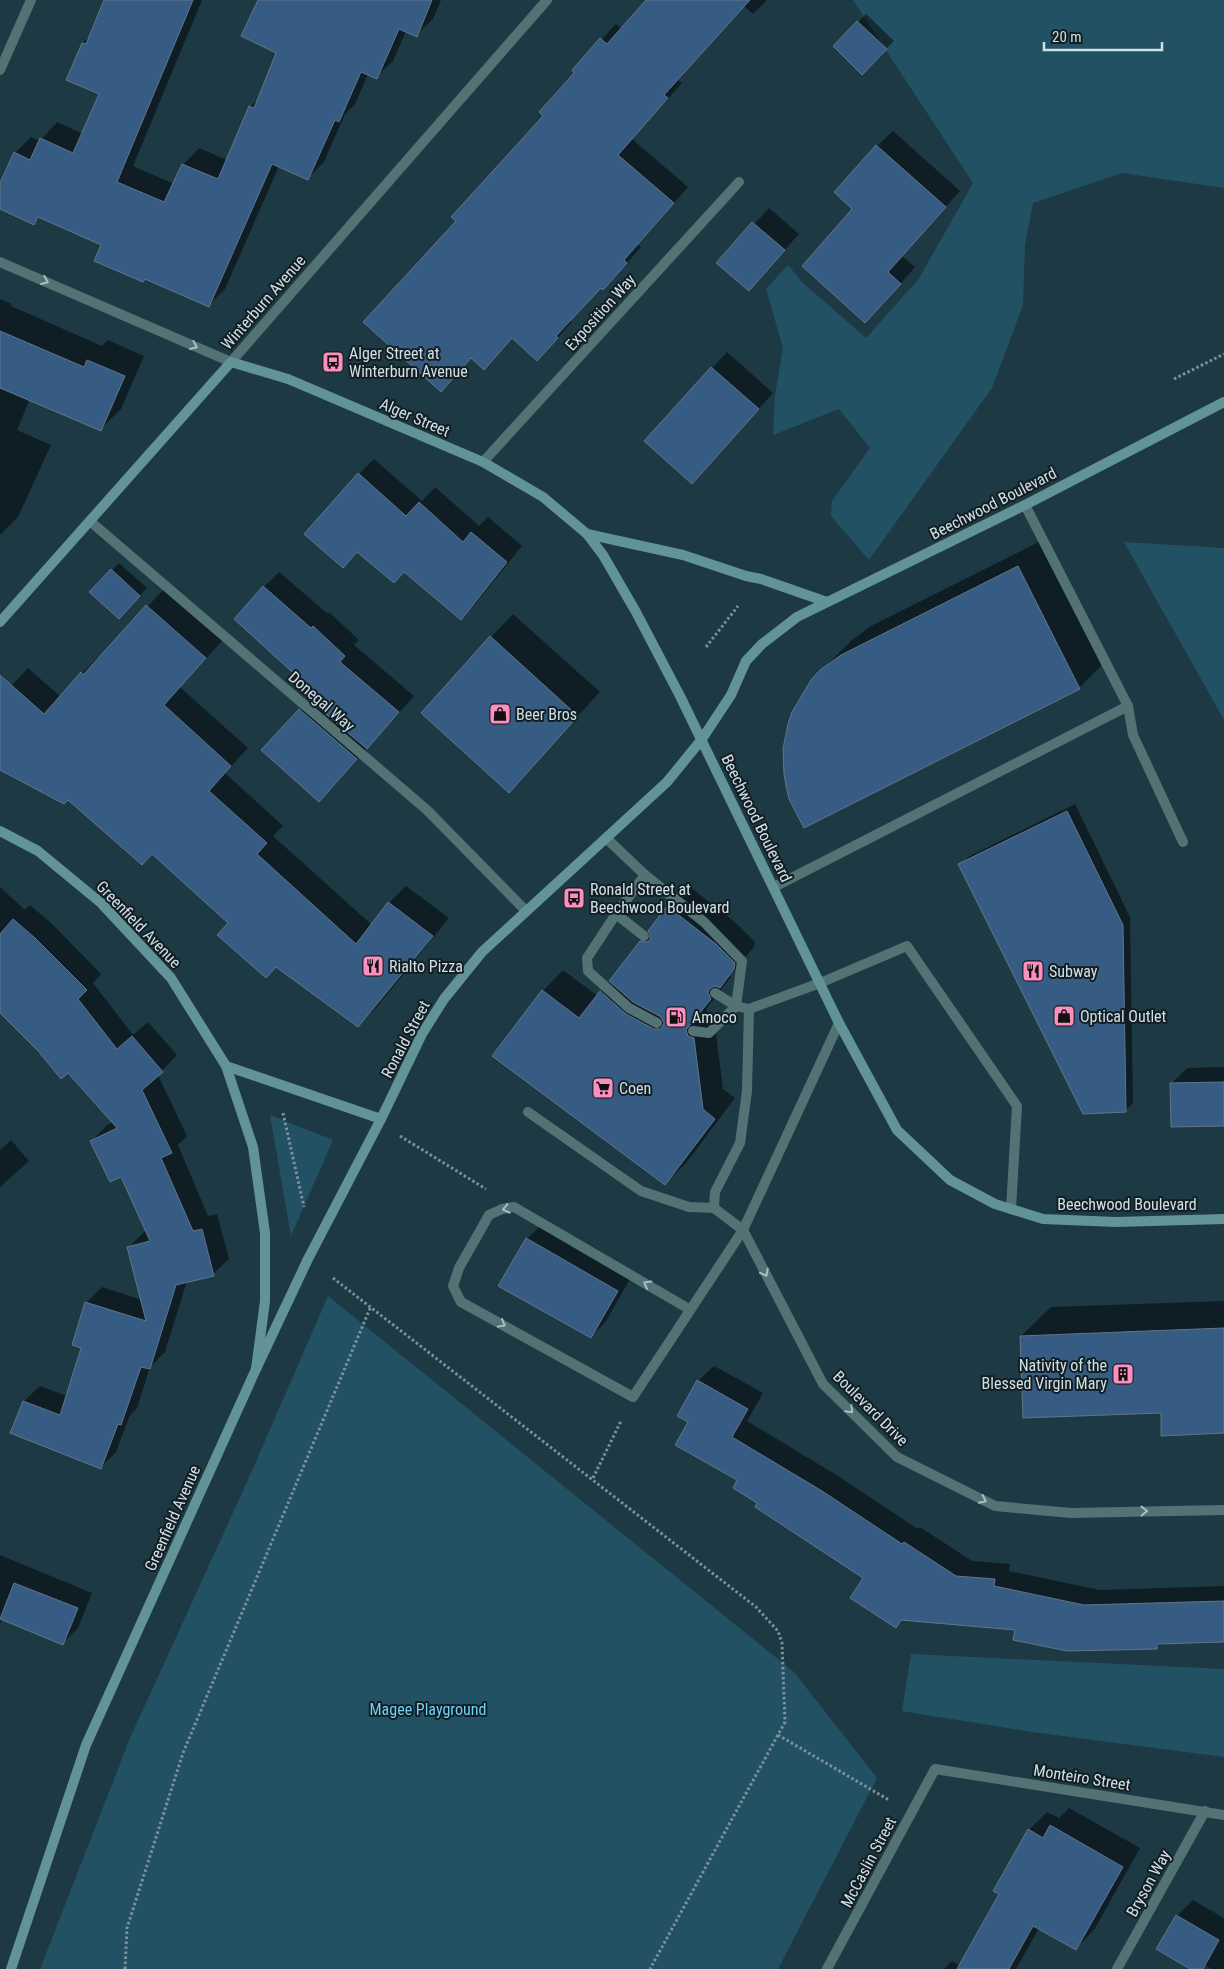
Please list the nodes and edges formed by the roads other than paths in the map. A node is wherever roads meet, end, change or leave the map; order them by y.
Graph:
1 (31, 0) edge
2 (547, 0) edge
3 (0, 70) edge
4 (739, 182) dead end
5 (0, 262) edge
6 (232, 362) junction
7 (1224, 402) edge
8 (483, 462) junction
9 (1024, 504) junction
10 (91, 522) junction
11 (587, 534) junction
12 (827, 602) junction
13 (0, 622) edge
14 (1128, 706) junction
15 (702, 738) junction
16 (0, 831) edge
17 (606, 838) junction
18 (1182, 842) dead end
19 (645, 875) junction
20 (774, 887) junction
21 (526, 911) junction
22 (616, 914) junction
23 (644, 936) dead end
24 (820, 983) junction
25 (715, 994) dead end
26 (736, 1006) junction
27 (749, 1009) junction
28 (657, 1023) dead end
29 (840, 1024) junction
30 (693, 1031) dead end
31 (226, 1066) junction
32 (528, 1112) dead end
33 (381, 1119) junction
34 (714, 1208) junction
35 (1011, 1209) junction
36 (1224, 1219) edge
37 (742, 1230) junction
38 (689, 1309) junction
39 (256, 1369) junction
40 (1224, 1510) edge
41 (935, 1769) joint
42 (1205, 1811) junction
43 (1224, 1815) edge
44 (11, 1969) edge
45 (827, 1969) edge
46 (1117, 1969) edge

1 - 3 street
2 - 6 street, Winterburn Avenue
4 - 8 street, Exposition Way
5 -> 6 street, Alger Street
6 - 8 main road, Alger Street
6 - 10 main road, Winterburn Avenue
7 - 9 main road, Beechwood Boulevard
8 - 11 main road, Alger Street
9 - 12 main road, Beechwood Boulevard
9 - 14 street
10 - 13 main road, Winterburn Avenue
10 - 21 street, Donegal Way
11 - 12 main road
11 - 15 main road, Alger Street
12 - 15 main road, Beechwood Boulevard
14 - 18 street
14 - 20 street
15 - 17 main road, Ronald Street
15 - 20 main road, Beechwood Boulevard
16 - 31 main road, Greenfield Avenue
17 - 19 street
17 - 21 main road, Ronald Street
19 - 22 street
19 - 26 street
20 - 24 main road, Beechwood Boulevard
21 - 33 main road, Ronald Street
22 - 23 street
22 - 28 street
24 - 27 street
24 - 29 main road, Beechwood Boulevard
24 - 35 street
25 - 26 street
26 - 27 street
26 - 30 street
27 - 34 street
29 - 35 main road, Beechwood Boulevard
29 - 37 street
31 - 33 main road
31 - 39 main road, Greenfield Avenue
32 - 34 street
33 - 39 main road, Ronald Street
34 - 37 street
35 - 36 main road, Beechwood Boulevard
37 - 38 street
37 -> 40 street, Boulevard Drive
38 -> 38 street
39 - 44 main road, Greenfield Avenue
41 - 42 street, Monteiro Street
41 - 45 street, McCaslin Street
42 - 43 street, Monteiro Street
42 - 46 street, Bryson Way

